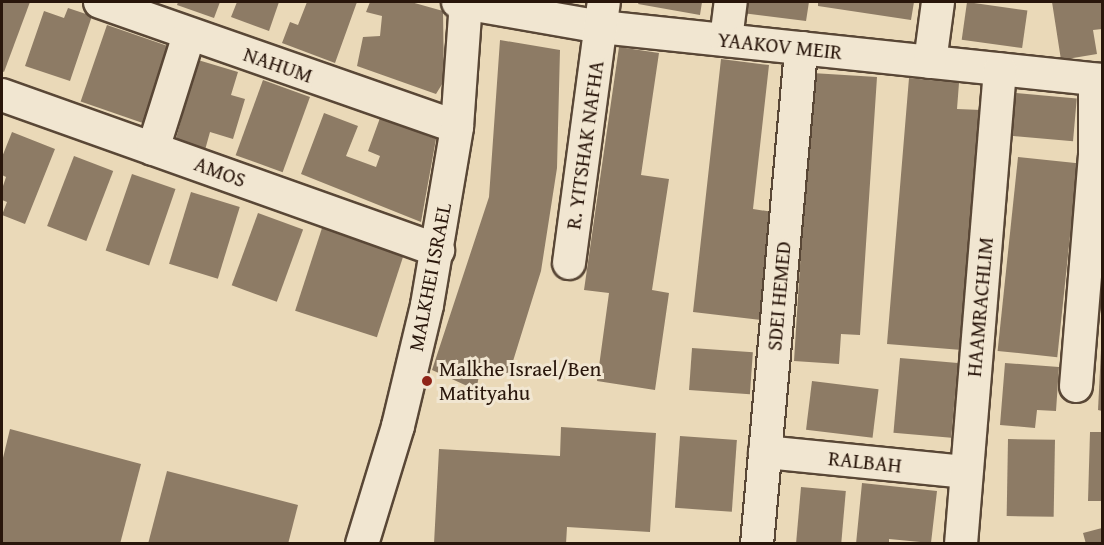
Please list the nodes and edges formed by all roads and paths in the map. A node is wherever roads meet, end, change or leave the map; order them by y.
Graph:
1 (100, 2) edge
2 (464, 2) edge
3 (731, 2) edge
4 (938, 2) edge
5 (603, 14) edge
6 (189, 35) junction
7 (726, 40) junction
8 (801, 48) junction
9 (930, 62) junction
10 (1000, 70) junction
11 (1099, 80) edge
12 (2, 95) edge
13 (457, 127) junction
14 (153, 149) junction
15 (1099, 155) edge
16 (438, 250) junction
17 (569, 263) dead end
18 (1076, 386) dead end
19 (765, 452) junction
20 (966, 472) junction
21 (362, 543) edge
22 (757, 543) edge
23 (961, 543) edge

1 - 6 street, NAHUM
2 - 5 street, YAAKOV MEIR
2 - 13 street, MALKHEI ISRAEL
3 - 7 street
4 - 9 street
5 - 7 street, YAAKOV MEIR
5 - 17 street, R. YITSHAK NAFHA
6 - 13 street, NAHUM
6 - 14 street
7 - 8 street, YAAKOV MEIR
8 - 9 street, YAAKOV MEIR
8 - 19 street, SDEI HEMED
9 - 10 street, YAAKOV MEIR
10 - 11 street, YAAKOV MEIR
10 - 20 street, HAAMRACHLIM
11 - 15 street
12 - 14 street, AMOS
13 - 16 street, MALKHEI ISRAEL
14 - 16 street, AMOS
15 - 18 street
16 - 21 street, MALKHEI ISRAEL
19 - 20 street, RALBAH
19 - 22 street, SDEI HEMED
20 - 23 street, HAAMRACHLIM

